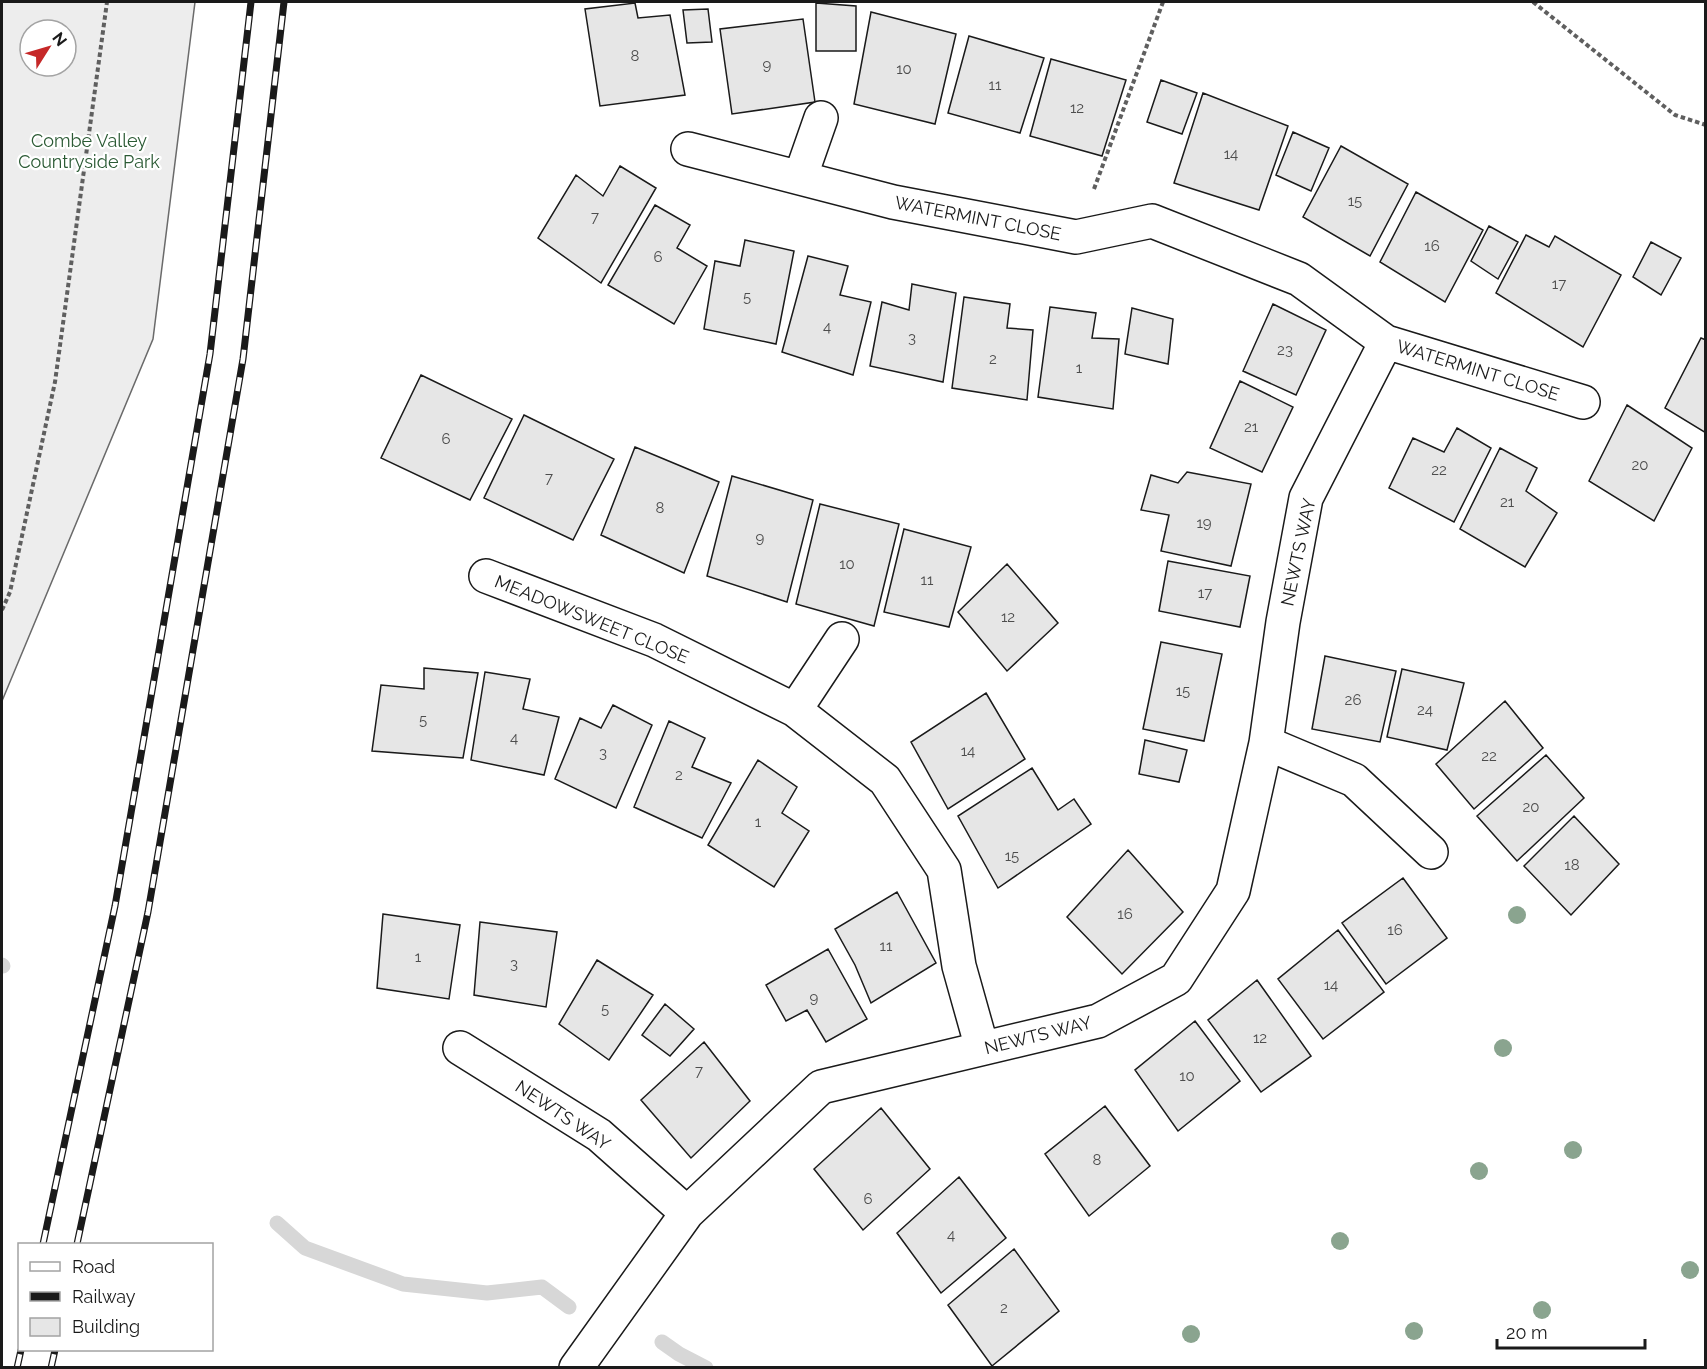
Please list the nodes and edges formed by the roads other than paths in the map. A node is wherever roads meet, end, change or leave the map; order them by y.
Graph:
1 (821, 118) dead end
2 (688, 150) dead end
3 (800, 178) junction
4 (1386, 342) junction
5 (1583, 402) dead end
6 (486, 576) dead end
7 (842, 639) dead end
8 (795, 710) junction
9 (1266, 743) junction
10 (1431, 852) dead end
11 (460, 1048) dead end
12 (982, 1048) junction
13 (687, 1213) junction
14 (576, 1368) edge

1 - 3 street
2 - 3 street, WATERMINT CLOSE
3 - 4 street, WATERMINT CLOSE
4 - 5 street, WATERMINT CLOSE
4 - 9 street, NEWTS WAY
6 - 8 street, MEADOWSWEET CLOSE
7 - 8 street
8 - 12 street, MEADOWSWEET CLOSE
9 - 10 street
9 - 12 street, NEWTS WAY
11 - 13 street, NEWTS WAY
12 - 13 street, NEWTS WAY
13 - 14 street, NEWTS WAY

